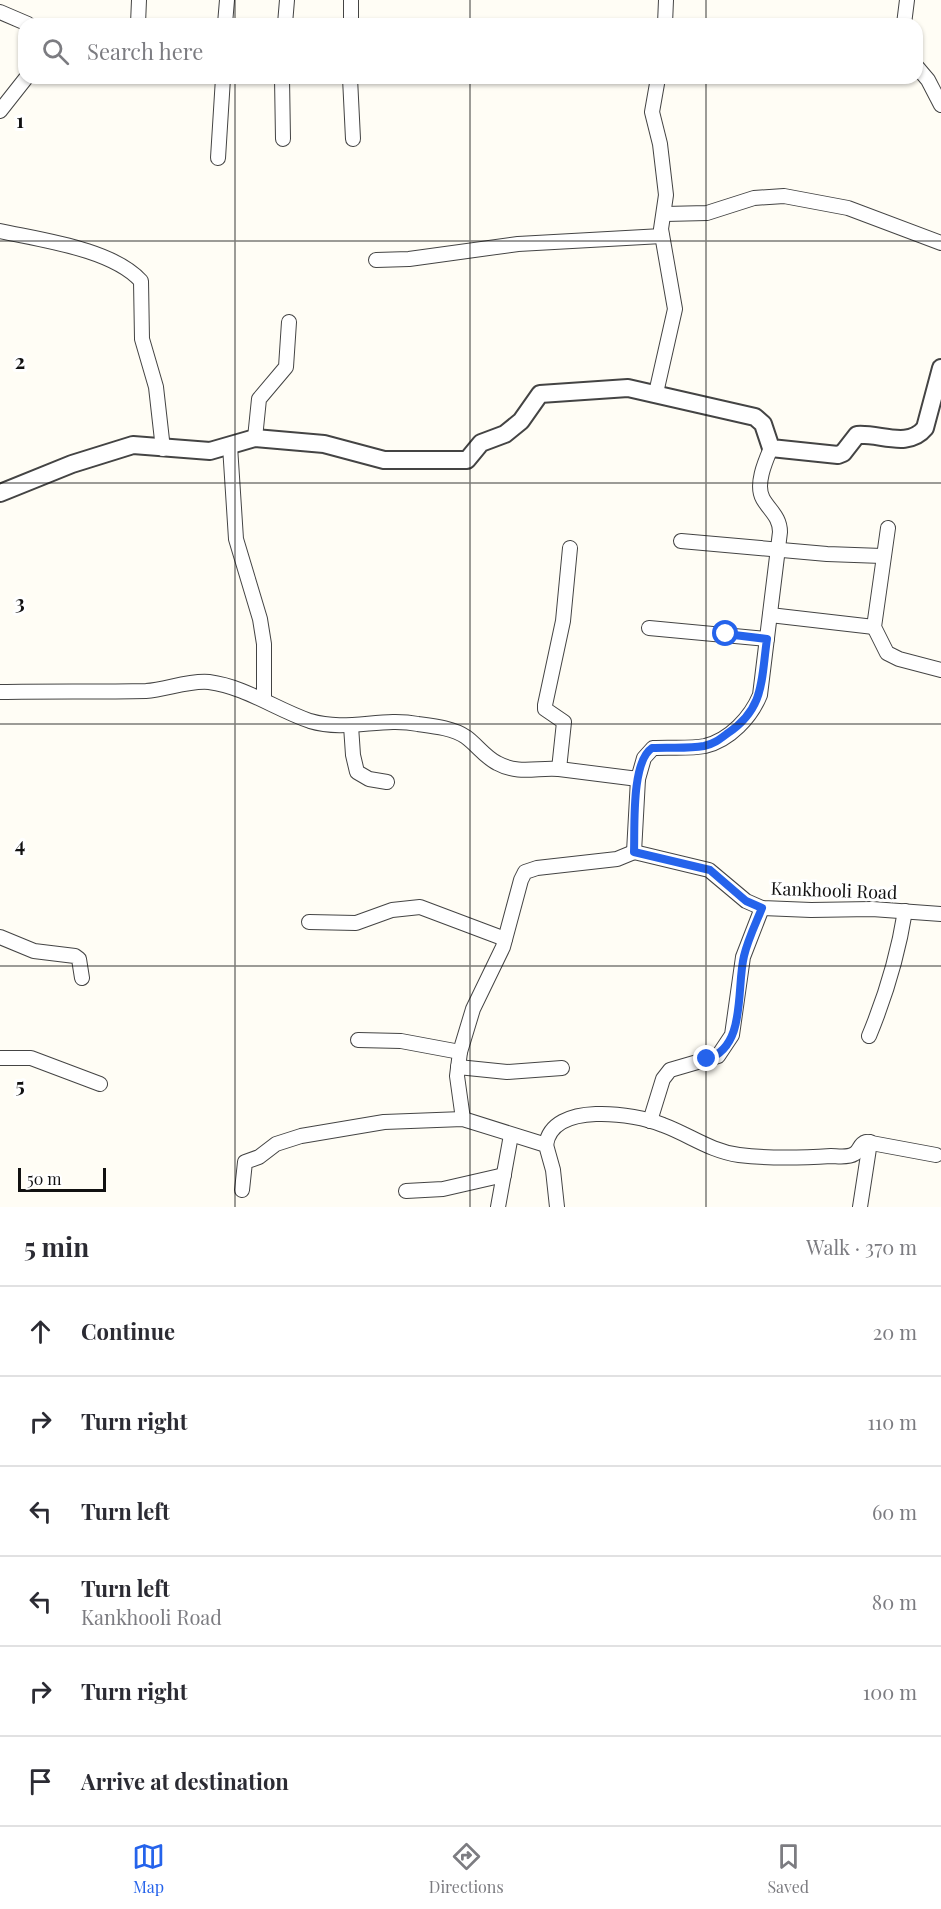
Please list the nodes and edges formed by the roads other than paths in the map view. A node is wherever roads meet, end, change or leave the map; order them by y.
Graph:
1 (139, 0) edge
2 (227, 0) edge
3 (287, 0) edge
4 (351, 0) edge
5 (666, 0) edge
6 (907, 0) edge
7 (0, 12) edge
8 (138, 18) edge
9 (226, 18) edge
10 (286, 18) edge
11 (351, 18) edge
12 (665, 18) edge
13 (905, 18) edge
14 (18, 20) edge
15 (923, 74) edge
16 (21, 84) edge
17 (223, 84) edge
18 (282, 84) edge
19 (350, 84) edge
20 (657, 84) edge
21 (941, 105) edge
22 (0, 111) edge
23 (284, 139) dead end
24 (353, 140) dead end
25 (218, 158) dead end
26 (665, 214) junction
27 (0, 231) edge
28 (662, 236) junction
29 (941, 243) edge
30 (376, 260) dead end
31 (289, 322) dead end
32 (941, 368) edge
33 (656, 393) junction
34 (255, 438) junction
35 (230, 446) junction
36 (771, 448) junction
37 (163, 449) junction
38 (0, 493) edge
39 (888, 528) dead end
40 (681, 541) dead end
41 (570, 548) dead end
42 (778, 549) junction
43 (882, 556) junction
44 (770, 615) junction
45 (874, 627) junction
46 (649, 628) dead end
47 (767, 639) junction
48 (941, 670) edge
49 (0, 692) edge
50 (264, 699) junction
51 (351, 726) junction
52 (559, 769) junction
53 (638, 779) junction
54 (387, 782) dead end
55 (634, 852) junction
56 (762, 908) junction
57 (905, 911) junction
58 (941, 914) edge
59 (309, 922) dead end
60 (0, 937) edge
61 (505, 939) junction
62 (82, 978) dead end
63 (869, 1036) dead end
64 (358, 1040) dead end
65 (460, 1052) junction
66 (0, 1058) edge
67 (458, 1067) junction
68 (562, 1068) dead end
69 (100, 1084) dead end
70 (463, 1119) junction
71 (650, 1121) junction
72 (512, 1136) junction
73 (870, 1142) junction
74 (546, 1145) junction
75 (936, 1155) dead end
76 (504, 1175) junction
77 (242, 1190) dead end
78 (406, 1191) dead end
79 (498, 1207) edge
80 (557, 1207) edge
81 (860, 1207) edge

1 - 8 street
2 - 9 street
3 - 10 street
4 - 11 street
5 - 12 street
6 - 13 street
7 - 14 street
15 - 21 street
16 - 22 street
17 - 25 street
18 - 23 street
19 - 24 street
20 - 26 street
26 - 28 street
26 - 29 street
27 - 37 street
28 - 30 street
28 - 33 street
31 - 34 street
32 - 36 street
33 - 34 street
33 - 36 street
34 - 35 street
35 - 37 street
35 - 50 street
36 - 42 street
37 - 38 street
39 - 43 street
40 - 42 street
41 - 52 street
42 - 43 street
42 - 44 street
43 - 45 street
44 - 45 street
44 - 47 street
45 - 48 street
46 - 47 street
47 - 53 street
49 - 50 street
50 - 51 street
51 - 52 street
51 - 54 street
52 - 53 street
53 - 55 street
55 - 56 street, Kankhooli Road
55 - 61 street
56 - 57 street, Kankhooli Road
56 - 71 street
57 - 58 street, Kankhooli Road
57 - 63 street
59 - 61 street
60 - 62 street
61 - 65 street
64 - 65 street
65 - 67 street
66 - 69 street
67 - 68 street
67 - 70 street
70 - 72 street
70 - 77 street
71 - 73 street
71 - 74 street
72 - 74 street
72 - 76 street
73 - 75 street
73 - 81 street
74 - 80 street
76 - 78 street
76 - 79 street

